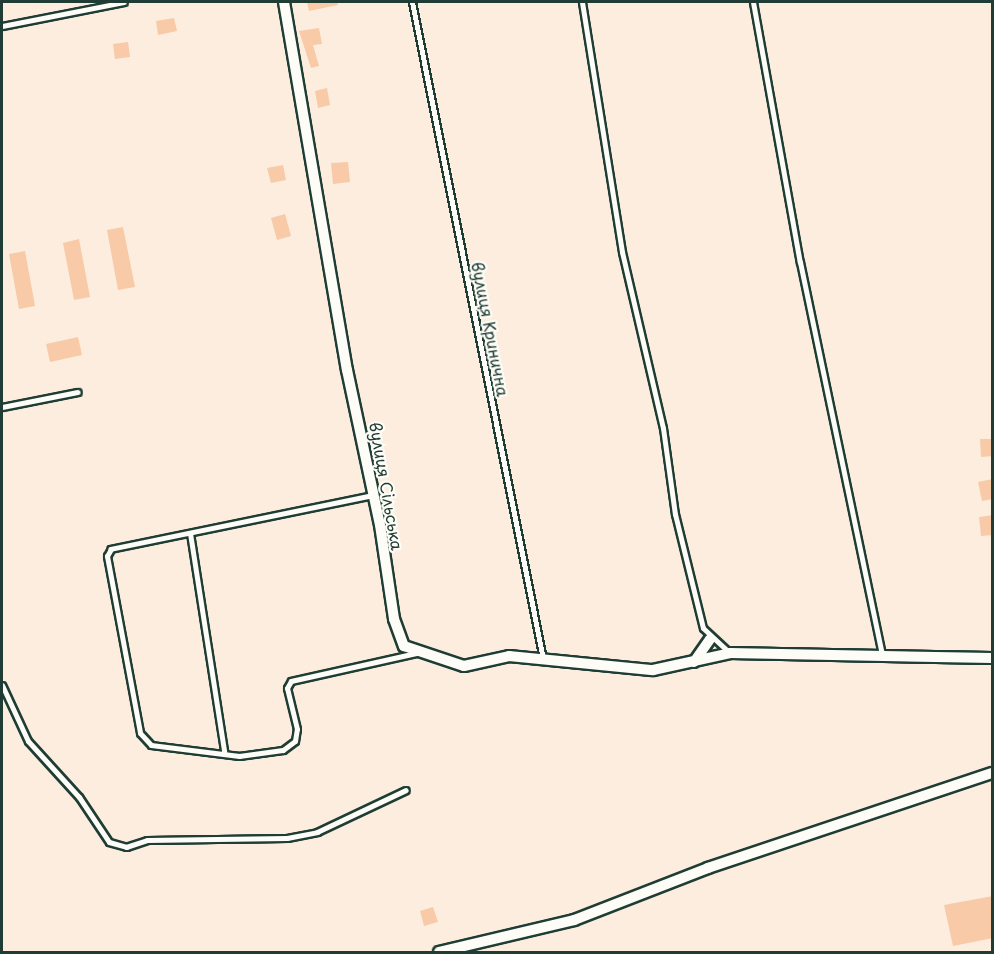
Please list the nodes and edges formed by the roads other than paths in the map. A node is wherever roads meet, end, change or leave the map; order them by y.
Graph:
1 (124, 2) edge
2 (284, 2) edge
3 (412, 2) edge
4 (582, 2) edge
5 (753, 2) edge
6 (2, 26) edge
7 (78, 392) dead end
8 (2, 406) edge
9 (373, 495) junction
10 (190, 533) junction
11 (710, 639) junction
12 (730, 652) junction
13 (416, 653) junction
14 (882, 654) junction
15 (993, 658) edge
16 (543, 661) junction
17 (694, 662) junction
18 (2, 685) edge
19 (224, 752) junction
20 (993, 773) edge
21 (406, 790) dead end
22 (461, 950) edge
23 (439, 952) edge

1 - 6 lane
2 - 9 street, вулиця Сільська
3 - 16 lane, вулиця Кринична
4 - 11 lane
5 - 14 lane
7 - 8 lane
9 - 10 lane
9 - 13 street, вулиця Сільська
10 - 19 lane
10 - 19 lane
11 - 12 lane
11 - 17 street
12 - 14 street
12 - 17 street
13 - 16 street
13 - 19 lane
14 - 15 street
16 - 17 street
18 - 21 lane
20 - 22 street
22 - 23 street

